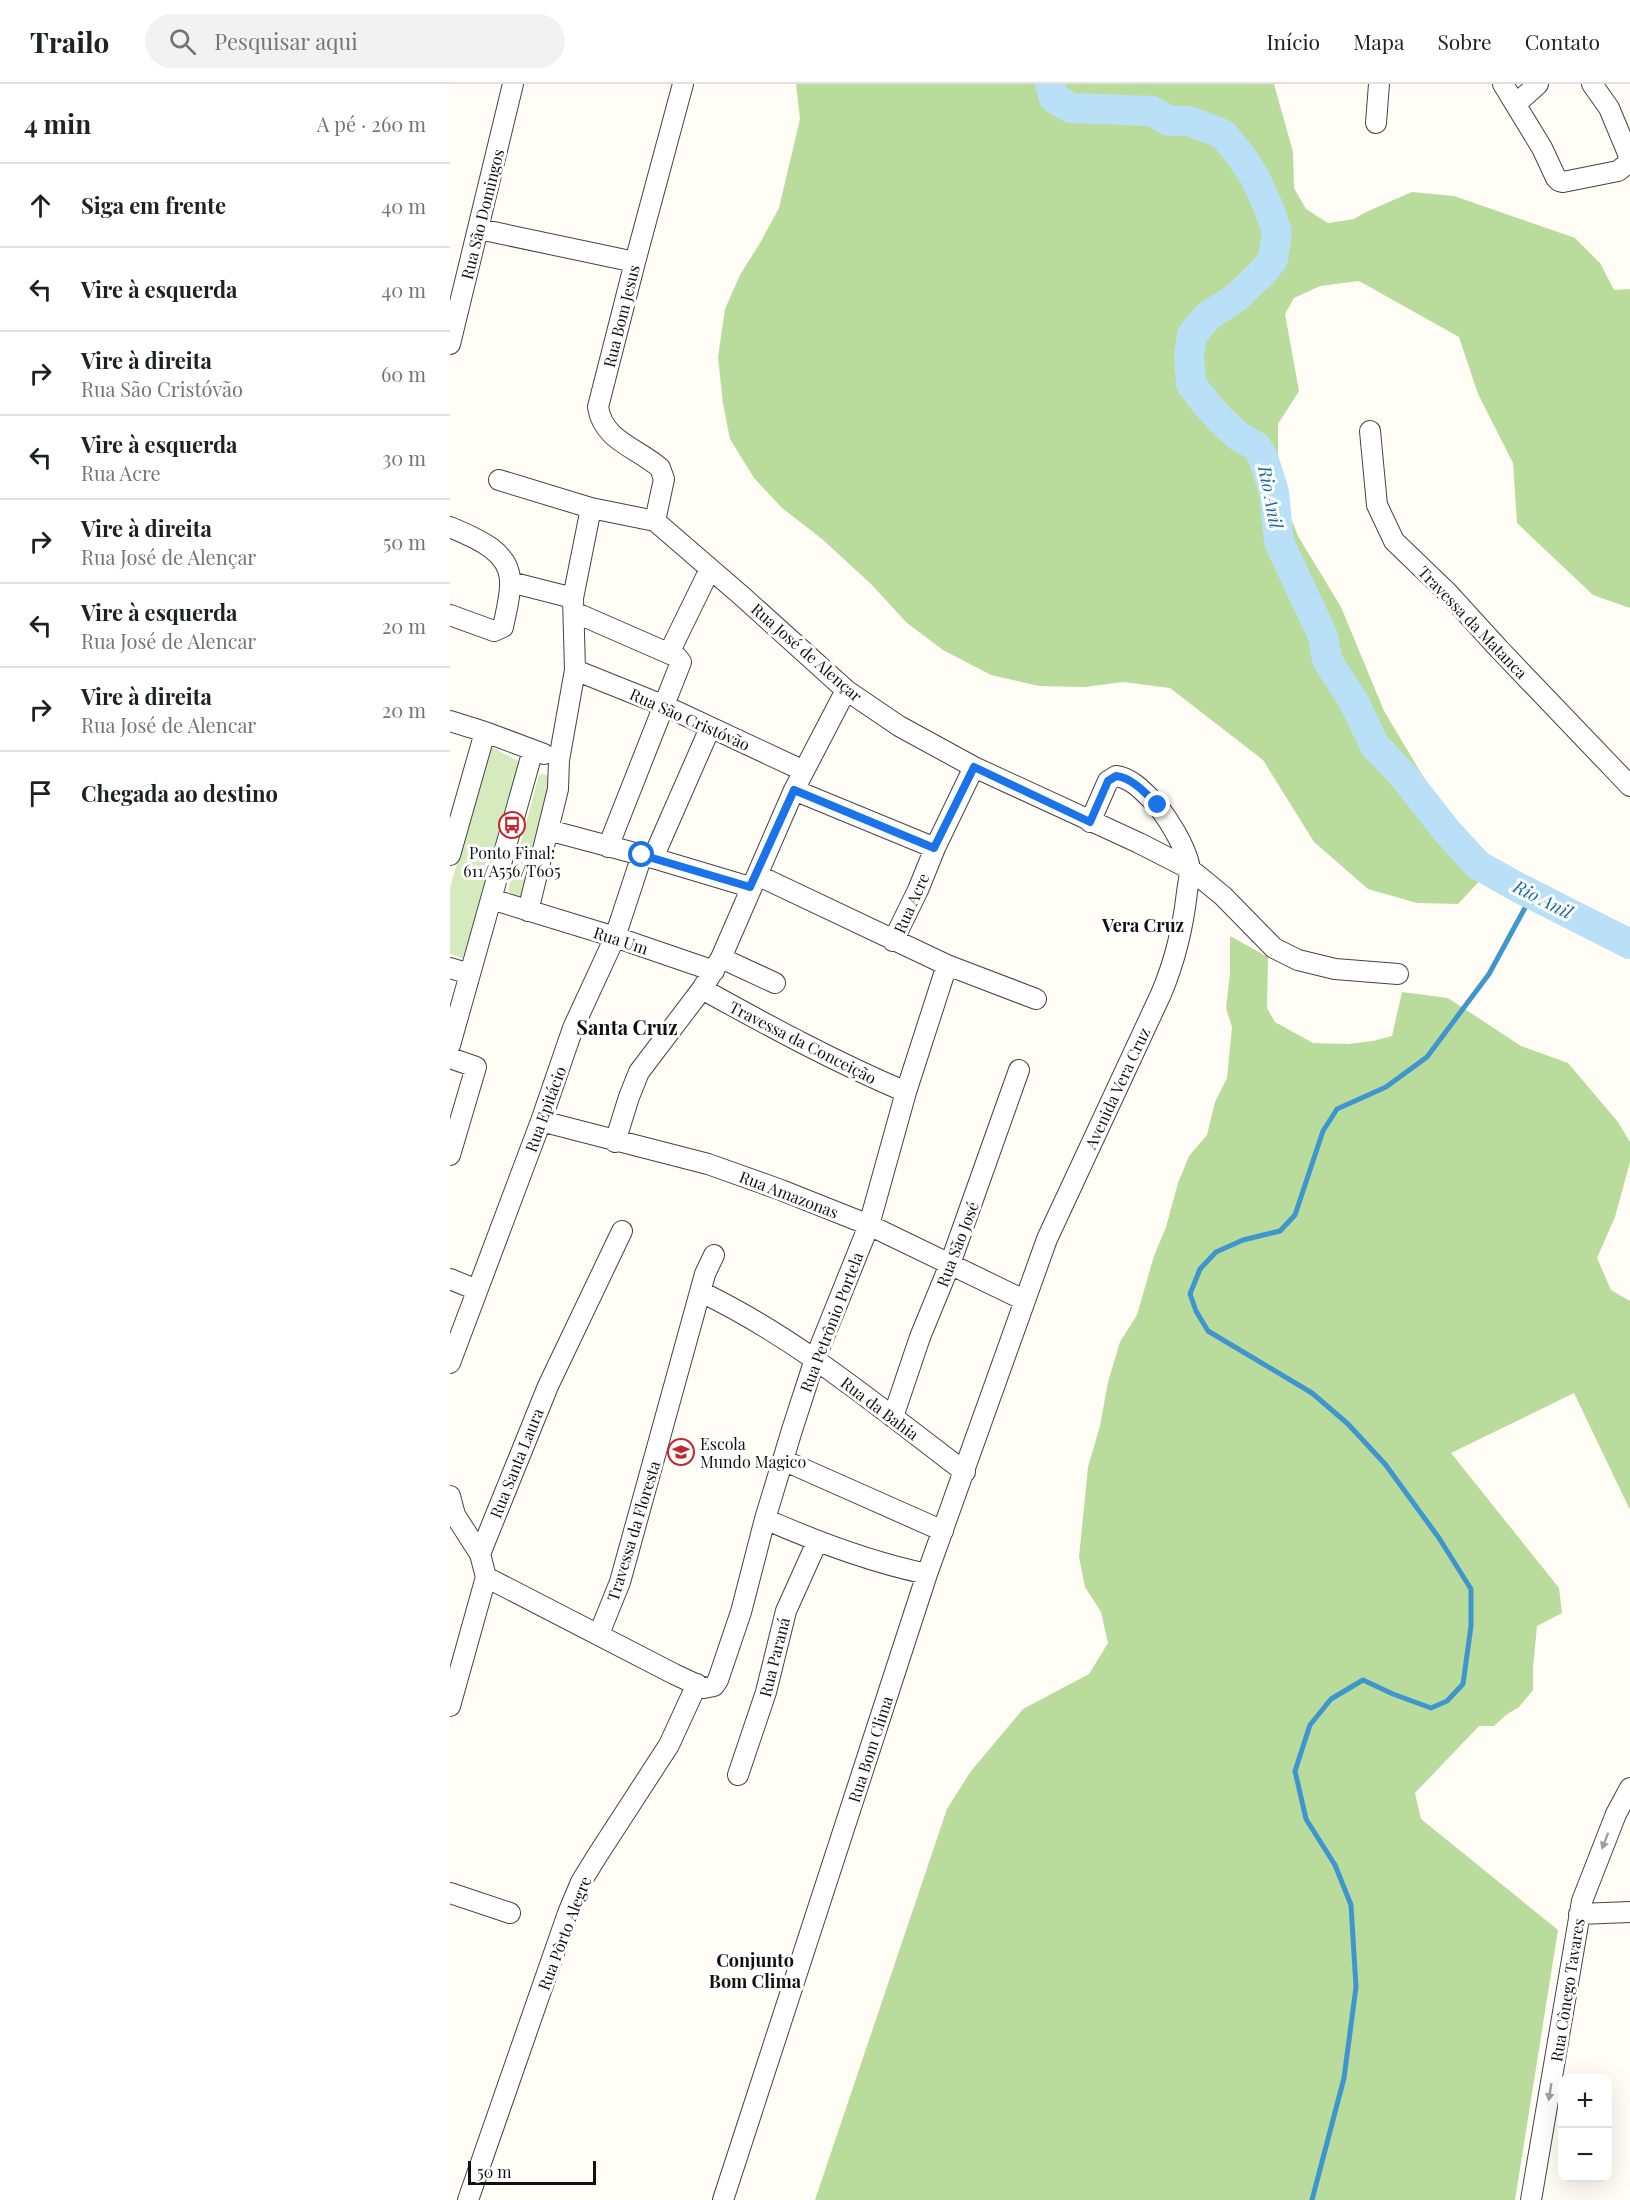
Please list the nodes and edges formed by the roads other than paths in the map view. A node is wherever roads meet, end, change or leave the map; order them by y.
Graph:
1 (513, 84) edge
2 (684, 84) edge
3 (1378, 84) edge
4 (1503, 84) edge
5 (1538, 84) edge
6 (1592, 84) edge
7 (1516, 104) junction
8 (1376, 123) dead end
9 (479, 228) junction
10 (635, 262) junction
11 (450, 344) edge
12 (1370, 431) dead end
13 (499, 480) dead end
14 (591, 508) junction
15 (655, 521) junction
16 (450, 527) edge
17 (710, 569) junction
18 (510, 582) junction
19 (574, 605) junction
20 (450, 615) edge
21 (669, 653) junction
22 (575, 670) junction
23 (846, 690) junction
24 (665, 706) junction
25 (450, 721) edge
26 (710, 728) junction
27 (485, 732) junction
28 (533, 750) junction
29 (559, 760) junction
30 (974, 767) junction
31 (804, 771) junction
32 (1630, 786) edge
33 (794, 790) junction
34 (1090, 822) junction
35 (548, 830) junction
36 (608, 847) junction
37 (934, 848) junction
38 (450, 855) edge
39 (647, 857) junction
40 (1190, 869) junction
41 (754, 881) junction
42 (490, 899) junction
43 (528, 911) junction
44 (615, 938) junction
45 (893, 941) junction
46 (717, 965) junction
47 (450, 968) edge
48 (954, 968) junction
49 (470, 974) junction
50 (1398, 974) dead end
51 (775, 983) dead end
52 (702, 989) junction
53 (1036, 999) dead end
54 (450, 1045) edge
55 (450, 1058) edge
56 (1019, 1070) dead end
57 (906, 1092) junction
58 (541, 1121) junction
59 (615, 1142) junction
60 (451, 1151) edge
61 (869, 1225) junction
62 (622, 1231) dead end
63 (714, 1255) dead end
64 (950, 1264) junction
65 (450, 1279) edge
66 (477, 1290) junction
67 (701, 1292) junction
68 (1024, 1300) junction
69 (815, 1359) junction
70 (450, 1363) edge
71 (893, 1417) junction
72 (783, 1460) junction
73 (965, 1472) junction
74 (450, 1496) edge
75 (453, 1515) edge
76 (765, 1518) junction
77 (943, 1532) junction
78 (817, 1542) junction
79 (480, 1554) junction
80 (927, 1574) junction
81 (486, 1577) junction
82 (599, 1634) junction
83 (697, 1684) junction
84 (450, 1706) edge
85 (738, 1775) dead end
86 (1630, 1788) edge
87 (450, 1893) edge
88 (1630, 1912) edge
89 (510, 1913) dead end
90 (1579, 1914) junction
91 (468, 2200) edge
92 (723, 2200) edge
93 (1531, 2200) edge

1 - 9 street, Rua São Domingos
2 - 10 street, Rua Bom Jesus
3 - 8 street
4 - 7 street
5 - 7 street
6 - 7 street
9 - 10 street
9 - 11 street, Rua São Domingos
10 - 15 street, Rua Bom Jesus
12 - 32 street, Travessa da Matanca
13 - 14 street, Rua José de Alençar
14 - 15 street, Rua José de Alençar
14 - 19 street
15 - 17 street, Rua José de Alençar
16 - 18 street
17 - 21 street
17 - 23 street, Rua José de Alençar
18 - 19 street
18 - 20 street
19 - 21 street
19 - 22 street
21 - 24 street
22 - 24 street, Rua São Cristóvão
22 - 29 street
23 - 30 street, Rua José de Alençar
23 - 31 street
24 - 26 street, Rua São Cristóvão
24 - 36 street
25 - 27 street
26 - 31 street, Rua São Cristóvão
26 - 39 street, Rua Epitácio
27 - 28 street
27 - 38 street
28 - 29 street
28 - 42 street
29 - 35 street
30 - 34 street, Rua José de Alençar
30 - 37 street, Rua Acre
31 - 33 street
33 - 37 street
33 - 41 street
34 - 40 street, Rua José de Alençar
34 - 40 street
35 - 36 street
35 - 43 street
36 - 39 street
37 - 45 street, Rua Acre
39 - 41 street
39 - 44 street, Rua Epitácio
40 - 50 street, Rua José de Alençar
40 - 68 street, Avenida Vera Cruz
41 - 45 street
41 - 46 street
42 - 43 street, Rua Um
42 - 49 street
43 - 44 street, Rua Um
44 - 46 street, Rua Um
44 - 58 street, Rua Epitácio
45 - 48 street
46 - 51 street, Rua Um
46 - 52 street
47 - 49 street
48 - 53 street
48 - 57 street, Rua Petrônio Portela
49 - 54 street
52 - 57 street, Travessa da Conceição
52 - 59 street
55 - 60 street
56 - 64 street, Rua São José
57 - 61 street, Rua Petrônio Portela
58 - 59 street, Rua Amazonas
58 - 66 street, Rua Epitácio
59 - 61 street, Rua Amazonas
61 - 64 street, Rua Amazonas
61 - 69 street, Rua Petrônio Portela
62 - 79 street, Rua Santa Laura
63 - 67 street, Travessa da Floresta
64 - 68 street, Rua Amazonas
64 - 71 street, Rua São José
65 - 66 street
66 - 70 street, Rua Epitácio
67 - 69 street, Rua da Bahia
67 - 82 street, Travessa da Floresta
68 - 73 street, Rua Bom Clima
69 - 71 street, Rua da Bahia
69 - 72 street, Rua Petrônio Portela
71 - 73 street, Rua da Bahia
72 - 76 street, Rua Petrônio Portela
72 - 77 street
73 - 77 street, Rua Bom Clima
74 - 75 street
75 - 79 street
76 - 78 street
76 - 83 street, Rua Petrônio Portela
77 - 80 street, Rua Bom Clima
78 - 80 street
78 - 85 street, Rua Paraná
79 - 81 street
80 - 92 street, Rua Bom Clima
81 - 82 street
81 - 84 street
82 - 83 street
83 - 91 street, Rua Pôrto Alegre
86 -> 90 street, Rua Cônego Tavares
87 - 89 street
88 - 90 street
90 -> 93 street, Rua Cônego Tavares

